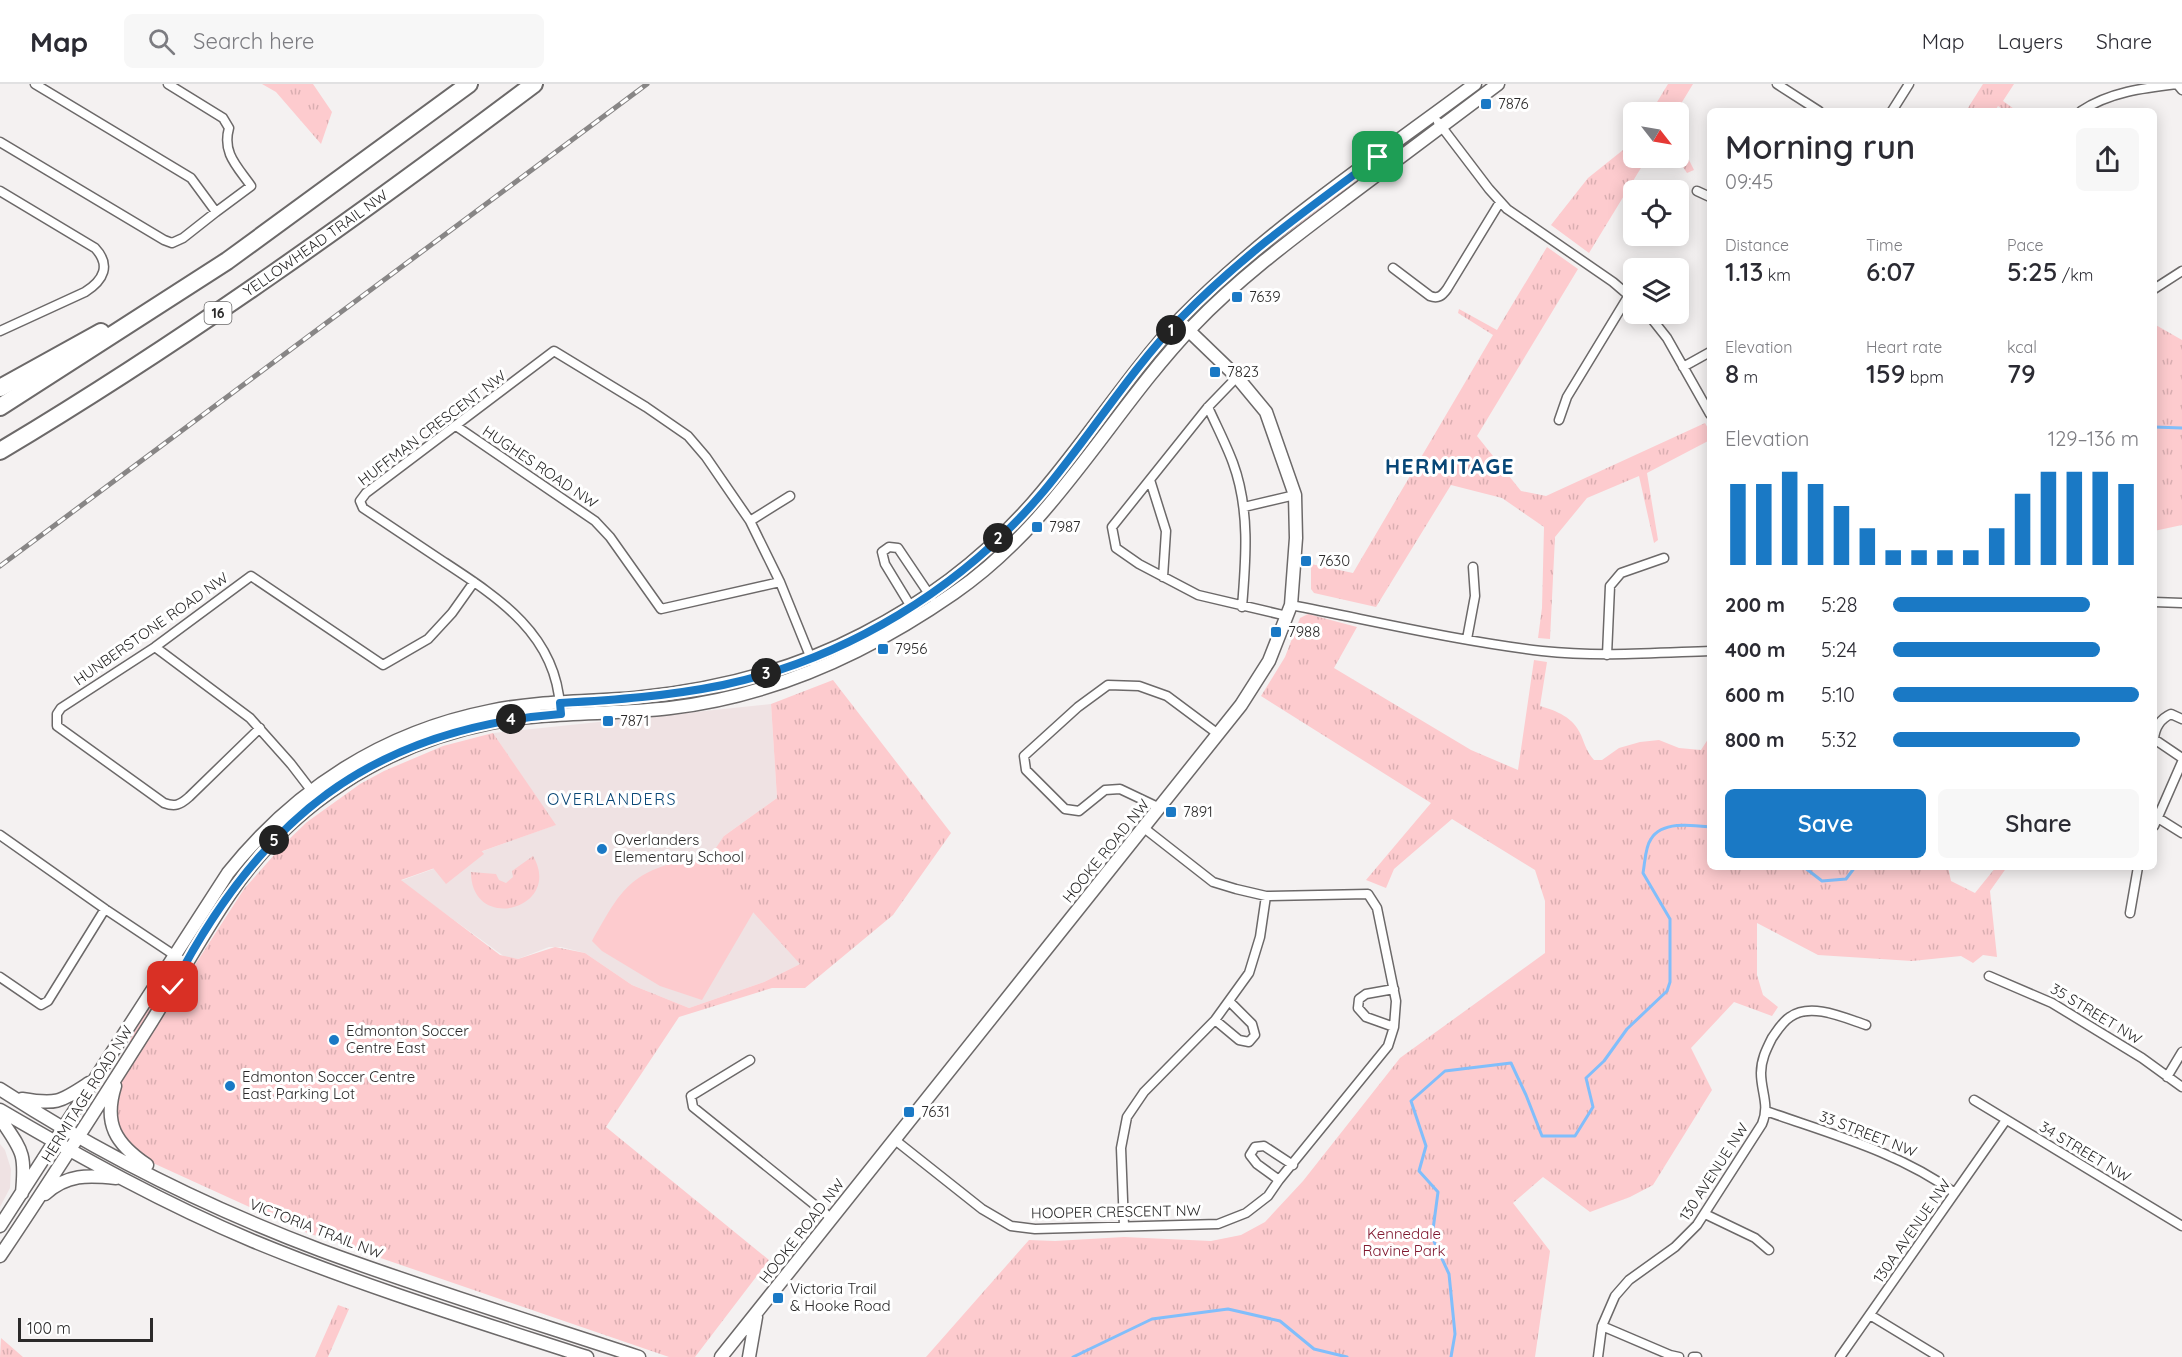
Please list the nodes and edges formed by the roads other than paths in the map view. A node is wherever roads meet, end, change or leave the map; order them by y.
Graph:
1 (35, 84) edge
2 (168, 84) edge
3 (469, 84) edge
4 (534, 84) edge
5 (1475, 84) edge
6 (1498, 84) edge
7 (1777, 84) edge
8 (1909, 84) edge
9 (2182, 90) edge
10 (1814, 108) edge
11 (1894, 108) edge
12 (2086, 108) edge
13 (1434, 115) junction
14 (1442, 126) junction
15 (0, 142) edge
16 (0, 191) edge
17 (1697, 191) dead end
18 (1707, 196) edge
19 (1500, 201) junction
20 (216, 212) junction
21 (227, 261) junction
22 (1392, 268) dead end
23 (2182, 271) edge
24 (2157, 287) edge
25 (1623, 290) edge
26 (1623, 309) edge
27 (1179, 321) junction
28 (1656, 324) edge
29 (194, 329) junction
30 (1189, 331) junction
31 (0, 332) edge
32 (1707, 354) edge
33 (1683, 367) junction
34 (1238, 378) junction
35 (0, 388) edge
36 (0, 407) edge
37 (1208, 407) junction
38 (1707, 409) edge
39 (1559, 420) dead end
40 (456, 426) junction
41 (0, 451) edge
42 (0, 462) edge
43 (1149, 480) junction
44 (1294, 495) junction
45 (790, 496) dead end
46 (1244, 507) junction
47 (750, 521) junction
48 (1664, 558) dead end
49 (1473, 567) dead end
50 (1164, 577) junction
51 (474, 582) junction
52 (780, 582) junction
53 (933, 600) junction
54 (2157, 602) edge
55 (2182, 603) edge
56 (1242, 607) junction
57 (1289, 610) junction
58 (914, 611) junction
59 (1467, 639) junction
60 (154, 647) junction
61 (1707, 651) edge
62 (1607, 655) junction
63 (810, 658) junction
64 (814, 670) junction
65 (560, 709) junction
66 (2182, 719) edge
67 (2157, 727) edge
68 (260, 728) junction
69 (1218, 734) junction
70 (2157, 741) edge
71 (2182, 760) edge
72 (314, 796) junction
73 (1160, 808) junction
74 (2157, 820) edge
75 (2157, 822) edge
76 (1144, 828) junction
77 (2182, 833) edge
78 (0, 835) edge
79 (2137, 870) edge
80 (1266, 896) junction
81 (105, 909) junction
82 (2130, 913) dead end
83 (174, 955) junction
84 (186, 963) junction
85 (1989, 976) dead end
86 (0, 977) edge
87 (1394, 989) junction
88 (1230, 1002) junction
89 (1215, 1020) junction
90 (1866, 1025) dead end
91 (1394, 1027) junction
92 (2182, 1052) edge
93 (750, 1060) dead end
94 (120, 1071) junction
95 (2167, 1077) junction
96 (96, 1079) junction
97 (2182, 1087) edge
98 (0, 1089) edge
99 (12, 1097) junction
100 (1974, 1100) dead end
101 (0, 1110) edge
102 (1766, 1111) junction
103 (0, 1118) edge
104 (2006, 1120) junction
105 (64, 1128) junction
106 (78, 1136) junction
107 (894, 1140) junction
108 (55, 1142) junction
109 (70, 1150) junction
110 (1293, 1165) junction
111 (122, 1179) junction
112 (1279, 1180) junction
113 (184, 1191) junction
114 (1955, 1193) junction
115 (22, 1194) junction
116 (36, 1203) junction
117 (1705, 1214) junction
118 (831, 1218) junction
119 (0, 1226) edge
120 (1124, 1226) junction
121 (2182, 1226) edge
122 (320, 1250) junction
123 (1769, 1250) dead end
124 (0, 1256) edge
125 (314, 1264) junction
126 (756, 1313) junction
127 (1870, 1315) junction
128 (1602, 1326) junction
129 (587, 1357) edge
130 (639, 1357) edge
131 (721, 1357) edge
132 (749, 1357) edge
133 (1598, 1357) edge
134 (1679, 1357) edge
135 (1840, 1357) edge
136 (1939, 1357) edge

1 - 20 street
2 - 20 street
3 - 21 highway, 16
4 - 29 highway, YELLOWHEAD TRAIL NW / 16
5 - 13 street, HERMITAGE ROAD NW
6 - 14 street, HERMITAGE ROAD NW
7 - 10 street
8 - 11 street
9 - 12 street
13 - 14 street
13 - 27 street, HERMITAGE ROAD NW
14 - 19 street
14 - 30 street, HERMITAGE ROAD NW
15 - 20 street
16 - 31 street
17 - 18 street
19 - 22 street
19 - 25 street
21 - 35 highway
21 - 36 highway, 16
23 - 24 street
26 - 39 street
27 - 30 street, HOOKE ROAD NW
27 - 53 street, HERMITAGE ROAD NW
28 - 33 street
29 - 41 highway, YELLOWHEAD TRAIL NW / 16
29 - 42 highway
30 - 34 street, HOOKE ROAD NW
30 - 53 street, HERMITAGE ROAD NW
32 - 33 street
33 - 38 street
34 - 37 street
34 - 44 street, HOOKE ROAD NW
37 - 43 street
37 - 46 street
40 - 47 street, HUFFMAN CRESCENT NW
40 - 51 street, HUFFMAN CRESCENT NW
40 - 52 street, HUGHES ROAD NW
43 - 50 street
43 - 50 street
44 - 46 street
44 - 57 street, HOOKE ROAD NW
45 - 47 street
46 - 56 street
47 - 52 street, HUFFMAN CRESCENT NW
48 - 62 street
49 - 59 street
50 - 56 street
51 - 60 street, HUNBERSTONE ROAD NW
51 - 65 street, HUFFMAN CRESCENT NW
52 - 63 street, HUFFMAN CRESCENT NW
53 - 58 street, HERMITAGE ROAD NW
53 - 58 street
54 - 55 street
56 - 57 street
57 - 59 street
57 - 69 street, HOOKE ROAD NW
58 - 63 street, HERMITAGE ROAD NW
58 - 64 street, HERMITAGE ROAD NW
59 - 62 street
60 - 68 street
60 - 68 street, HUNBERSTONE ROAD NW
61 - 62 street
63 - 64 street, HUFFMAN CRESCENT NW
63 - 65 street, HERMITAGE ROAD NW
64 - 65 street, HERMITAGE ROAD NW
65 - 72 street, HERMITAGE ROAD NW
66 - 67 street
68 - 72 street
69 - 73 street, HOOKE ROAD NW
69 - 73 street
70 - 71 street
71 - 74 street
72 - 83 street, HERMITAGE ROAD NW
72 - 84 street, HERMITAGE ROAD NW
73 - 76 street, HOOKE ROAD NW
75 - 77 street
76 - 80 street, HOOPER CRESCENT NW
76 - 107 street, HOOKE ROAD NW
78 - 81 street
79 - 82 street
80 - 87 street, HOOPER CRESCENT NW
80 - 88 street
81 - 83 street
81 - 86 street
83 - 84 street
83 - 96 street, HERMITAGE ROAD NW
84 - 94 street, HERMITAGE ROAD NW
85 - 95 street, 35 STREET NW
87 - 91 street, HOOPER CRESCENT NW
87 - 91 street
88 - 89 street
88 - 89 street
89 - 120 street
90 - 102 street
91 - 110 street, HOOPER CRESCENT NW
92 - 95 street
93 - 118 street
94 - 106 street, HERMITAGE ROAD NW
94 - 113 street
95 - 97 street, 35 STREET NW
96 - 99 street
96 - 105 street, HERMITAGE ROAD NW
98 - 99 street, VICTORIA TRAIL NW
99 - 105 street, VICTORIA TRAIL NW
100 - 104 street, 34 STREET NW
101 - 108 street
102 - 114 street, 33 STREET NW
102 - 117 street, 130 AVENUE NW
103 - 115 street
104 - 114 street, 130A AVENUE NW
104 - 121 street, 34 STREET NW
105 - 106 street, VICTORIA TRAIL NW
105 - 108 street, HERMITAGE ROAD NW
106 - 109 street, HERMITAGE ROAD NW
106 - 113 street, VICTORIA TRAIL NW
107 - 118 street, HOOKE ROAD NW
107 - 120 street, HOOPER CRESCENT NW
108 - 109 street
108 - 115 street, HERMITAGE ROAD NW
109 - 111 street
109 - 116 street, HERMITAGE ROAD NW
110 - 112 street, HOOPER CRESCENT NW
110 - 112 street
111 - 116 street
111 - 125 street
112 - 120 street, HOOPER CRESCENT NW
113 - 122 street, VICTORIA TRAIL NW
114 - 127 street, 130A AVENUE NW
115 - 119 street, HERMITAGE ROAD NW
116 - 124 street, HERMITAGE ROAD NW
117 - 123 street
117 - 128 street, 130 AVENUE NW
118 - 126 street, HOOKE ROAD NW
122 - 125 street
122 - 130 street, VICTORIA TRAIL NW
125 - 129 street
126 - 131 street, HOOKE ROAD NW
126 - 132 street
127 - 135 street, 130A AVENUE NW
127 - 136 street
128 - 133 street, 130 AVENUE NW
128 - 134 street

